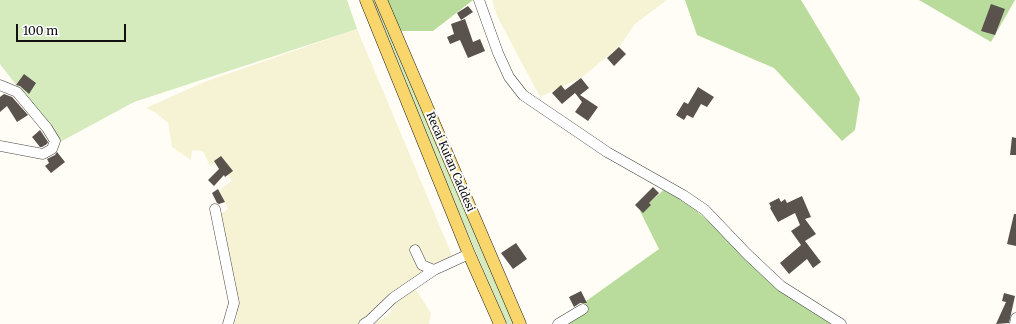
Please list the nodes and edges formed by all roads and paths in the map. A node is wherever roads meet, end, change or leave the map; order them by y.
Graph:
1 (366, 0) edge
2 (381, 0) edge
3 (479, 0) edge
4 (0, 86) edge
5 (0, 146) edge
6 (215, 209) dead end
7 (415, 250) dead end
8 (469, 254) junction
9 (434, 270) junction
10 (583, 309) dead end
11 (1016, 318) edge
12 (228, 324) edge
13 (364, 324) edge
14 (500, 324) edge
15 (520, 324) edge
16 (558, 324) edge
17 (841, 324) edge
18 (1015, 324) edge

1 - 8 main road, Recai Kutan Caddesi
2 - 15 main road, Recai Kutan Caddesi
3 - 17 street
4 - 5 street
6 - 12 street
7 - 9 street
8 - 9 street
8 - 14 main road, Recai Kutan Caddesi
9 - 13 street
10 - 16 street
11 - 18 street

